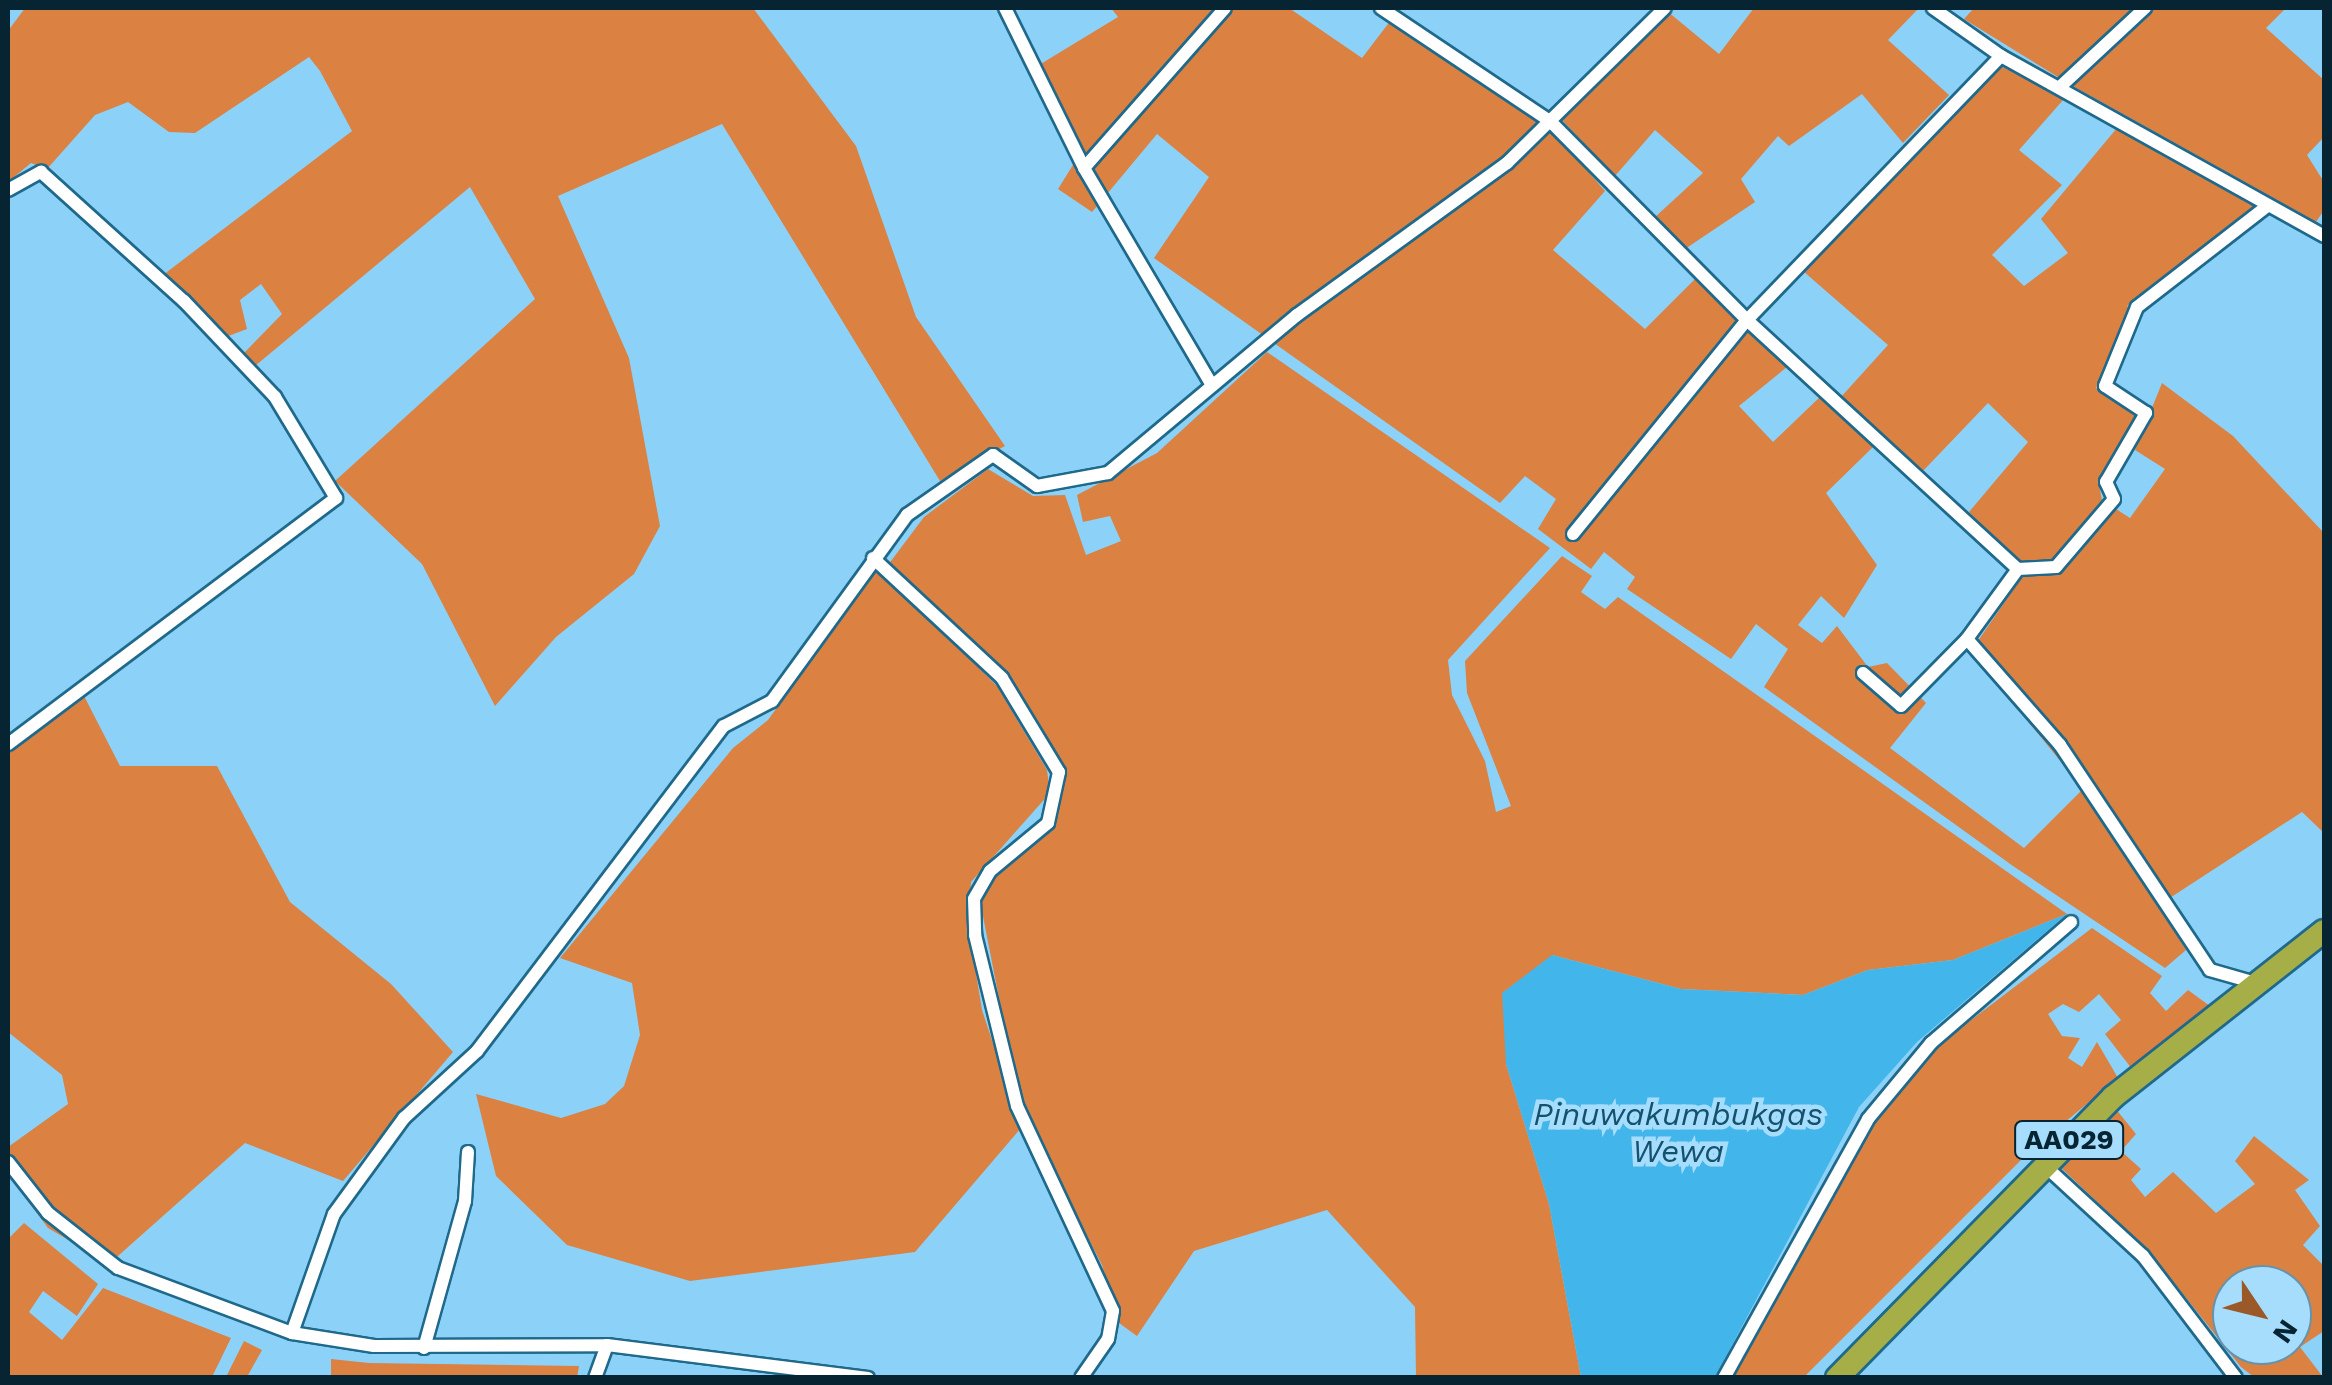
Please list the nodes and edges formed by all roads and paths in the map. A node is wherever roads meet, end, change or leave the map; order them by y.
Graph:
1 (1005, 8) edge
2 (1225, 8) edge
3 (1381, 8) edge
4 (1665, 8) edge
5 (1934, 8) edge
6 (2145, 8) edge
7 (2002, 56) junction
8 (2061, 86) junction
9 (1552, 122) junction
10 (1084, 168) junction
11 (8, 190) edge
12 (2267, 206) junction
13 (2324, 236) edge
14 (1747, 320) junction
15 (1212, 385) junction
16 (1573, 534) dead end
17 (873, 558) junction
18 (2018, 568) junction
19 (1967, 639) junction
20 (1863, 673) dead end
21 (8, 744) edge
22 (2071, 922) dead end
23 (2324, 930) edge
24 (2256, 982) junction
25 (468, 1152) dead end
26 (8, 1162) edge
27 (2044, 1166) junction
28 (292, 1333) junction
29 (607, 1345) junction
30 (424, 1348) junction
31 (595, 1378) edge
32 (868, 1378) edge
33 (1081, 1378) edge
34 (1724, 1378) edge
35 (1838, 1378) edge
36 (2236, 1378) edge

1 - 10 street
2 - 10 street
3 - 9 street
4 - 9 street
5 - 7 street
6 - 8 street
7 - 8 street
7 - 14 street
8 - 12 street
9 - 14 street
9 - 15 street
10 - 15 street
11 - 21 street
12 - 13 street
12 - 18 street
14 - 16 street
14 - 18 street
15 - 17 street
17 - 28 street
17 - 33 street
18 - 19 street
19 - 20 street
19 - 24 street
22 - 34 street
23 - 24 highway, AA029
24 - 27 highway, AA029
25 - 30 street
26 - 28 street
27 - 35 highway, AA029
27 - 36 street
28 - 30 street
29 - 30 street
29 - 31 street
29 - 32 street

